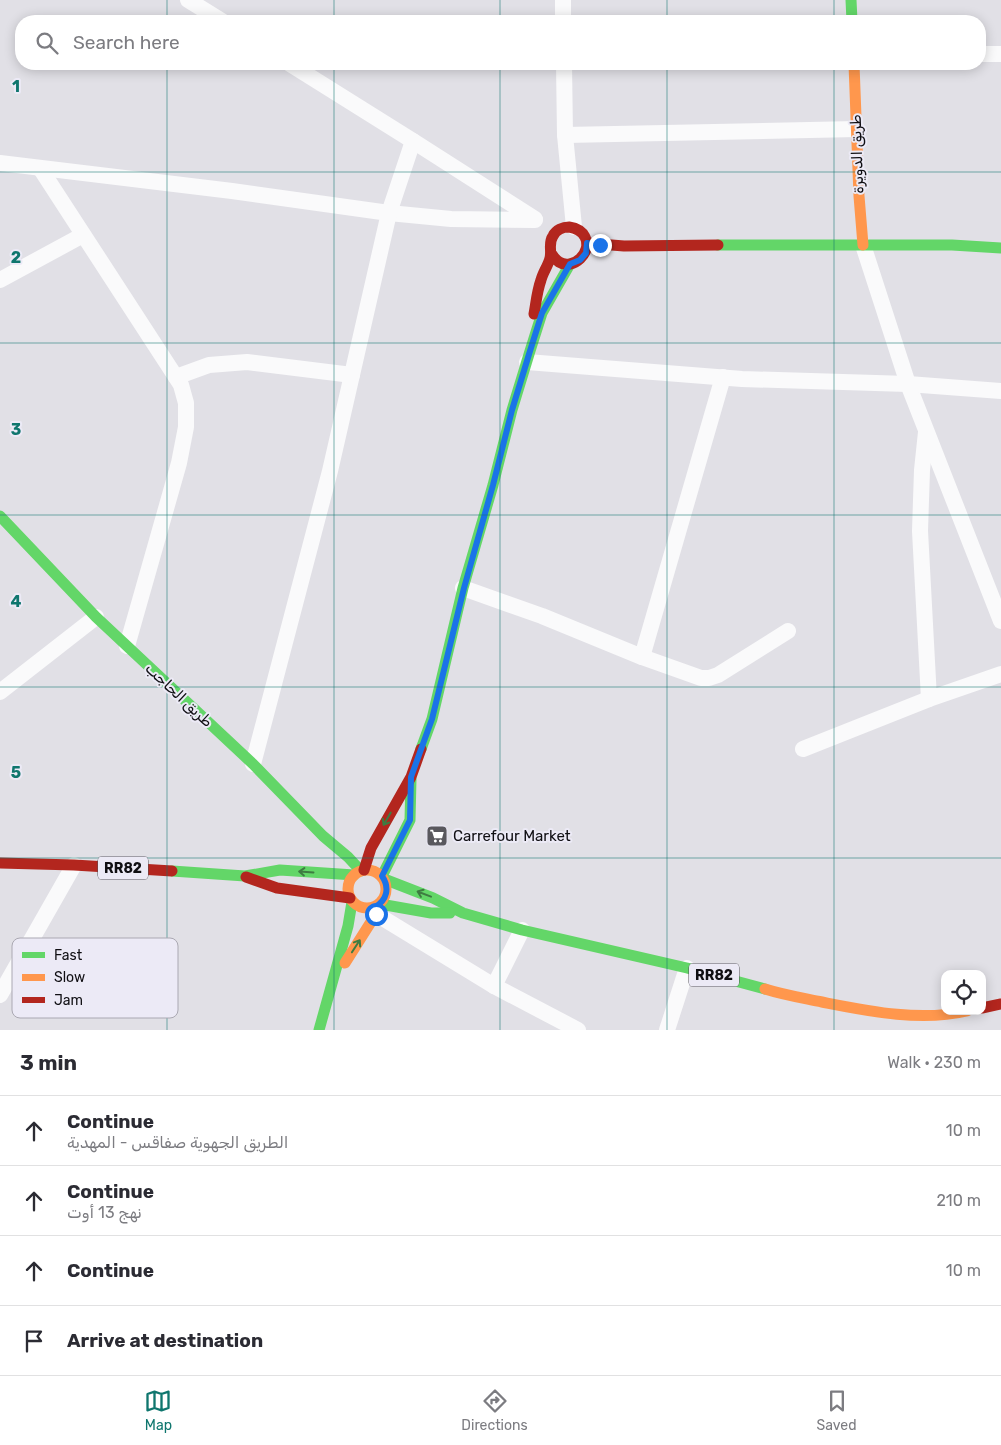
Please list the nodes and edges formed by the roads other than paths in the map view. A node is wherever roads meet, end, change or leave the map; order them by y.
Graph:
1 (188, 0) edge
2 (563, 0) edge
3 (851, 0) edge
4 (212, 15) edge
5 (563, 15) edge
6 (852, 15) edge
7 (986, 54) edge
8 (1001, 54) edge
9 (300, 70) edge
10 (564, 70) edge
11 (854, 70) edge
12 (857, 129) junction
13 (565, 135) junction
14 (413, 140) junction
15 (0, 163) edge
16 (40, 168) junction
17 (389, 213) junction
18 (535, 220) junction
19 (574, 227) junction
20 (554, 233) junction
21 (83, 235) junction
22 (587, 243) junction
23 (863, 245) junction
24 (1001, 248) edge
25 (551, 253) junction
26 (570, 264) junction
27 (0, 280) edge
28 (528, 356) junction
29 (352, 375) junction
30 (176, 377) junction
31 (723, 377) junction
32 (908, 384) junction
33 (1001, 391) edge
34 (926, 429) junction
35 (0, 516) edge
36 (464, 588) junction
37 (96, 617) junction
38 (1001, 621) edge
39 (788, 631) dead end
40 (127, 646) junction
41 (642, 657) junction
42 (1001, 674) edge
43 (0, 692) edge
44 (929, 699) junction
45 (803, 749) dead end
46 (252, 764) junction
47 (411, 777) junction
48 (0, 863) edge
49 (74, 865) junction
50 (360, 872) junction
51 (246, 876) junction
52 (383, 878) junction
53 (351, 900) junction
54 (377, 909) junction
55 (463, 913) junction
56 (522, 930) junction
57 (32, 938) edge
58 (687, 968) junction
59 (12, 974) edge
60 (331, 983) junction
61 (494, 986) junction
62 (0, 995) edge
63 (1001, 1004) edge
64 (986, 1007) edge
65 (941, 1014) edge
66 (319, 1030) edge
67 (578, 1030) edge
68 (667, 1030) edge

1 - 4 street
2 - 5 street
3 - 6 street
7 - 8 street
9 - 14 street
10 - 13 street
11 - 12 street, طريق الدويرة
12 - 13 street
12 - 23 street, طريق الدويرة
13 - 19 street
14 - 17 street
14 - 18 street
15 - 16 street
16 - 17 street
16 - 21 street
17 - 18 street
17 - 29 street
18 - 20 street
19 - 20 street
19 - 22 street
20 - 25 street
21 - 27 street
21 - 30 street
22 - 23 street
22 - 26 street
23 - 24 street
23 - 32 street
25 - 26 street
25 - 28 street
26 - 28 street
28 - 31 street
28 - 36 street
29 - 30 street
29 - 46 street
30 - 40 street
31 - 32 street
31 - 41 street
32 - 33 street
32 - 34 street
34 - 38 street
34 - 44 street
35 - 37 street, طريق الحاجب
36 - 41 street
36 - 47 street
37 - 40 street, طريق الحاجب
37 - 43 street
39 - 41 street
40 - 46 street, طريق الحاجب
42 - 44 street
44 - 45 street
46 - 50 street, طريق الحاجب
47 -> 50 street
47 - 52 street
48 - 49 street, RR82
49 - 51 street, RR82
49 - 57 street
50 -> 51 street, RR82
50 - 52 street, RR82
50 - 53 street
51 - 53 street, RR82
52 - 54 street
55 -> 52 street, RR82
53 - 54 street, RR82
53 - 60 street
54 - 55 street, RR82
60 -> 54 street
54 - 61 street
55 - 56 street, RR82
56 - 58 street, RR82
56 - 61 street
58 - 65 street, RR82
58 - 68 street
59 - 62 street
60 - 66 street
61 - 67 street
63 - 64 street

